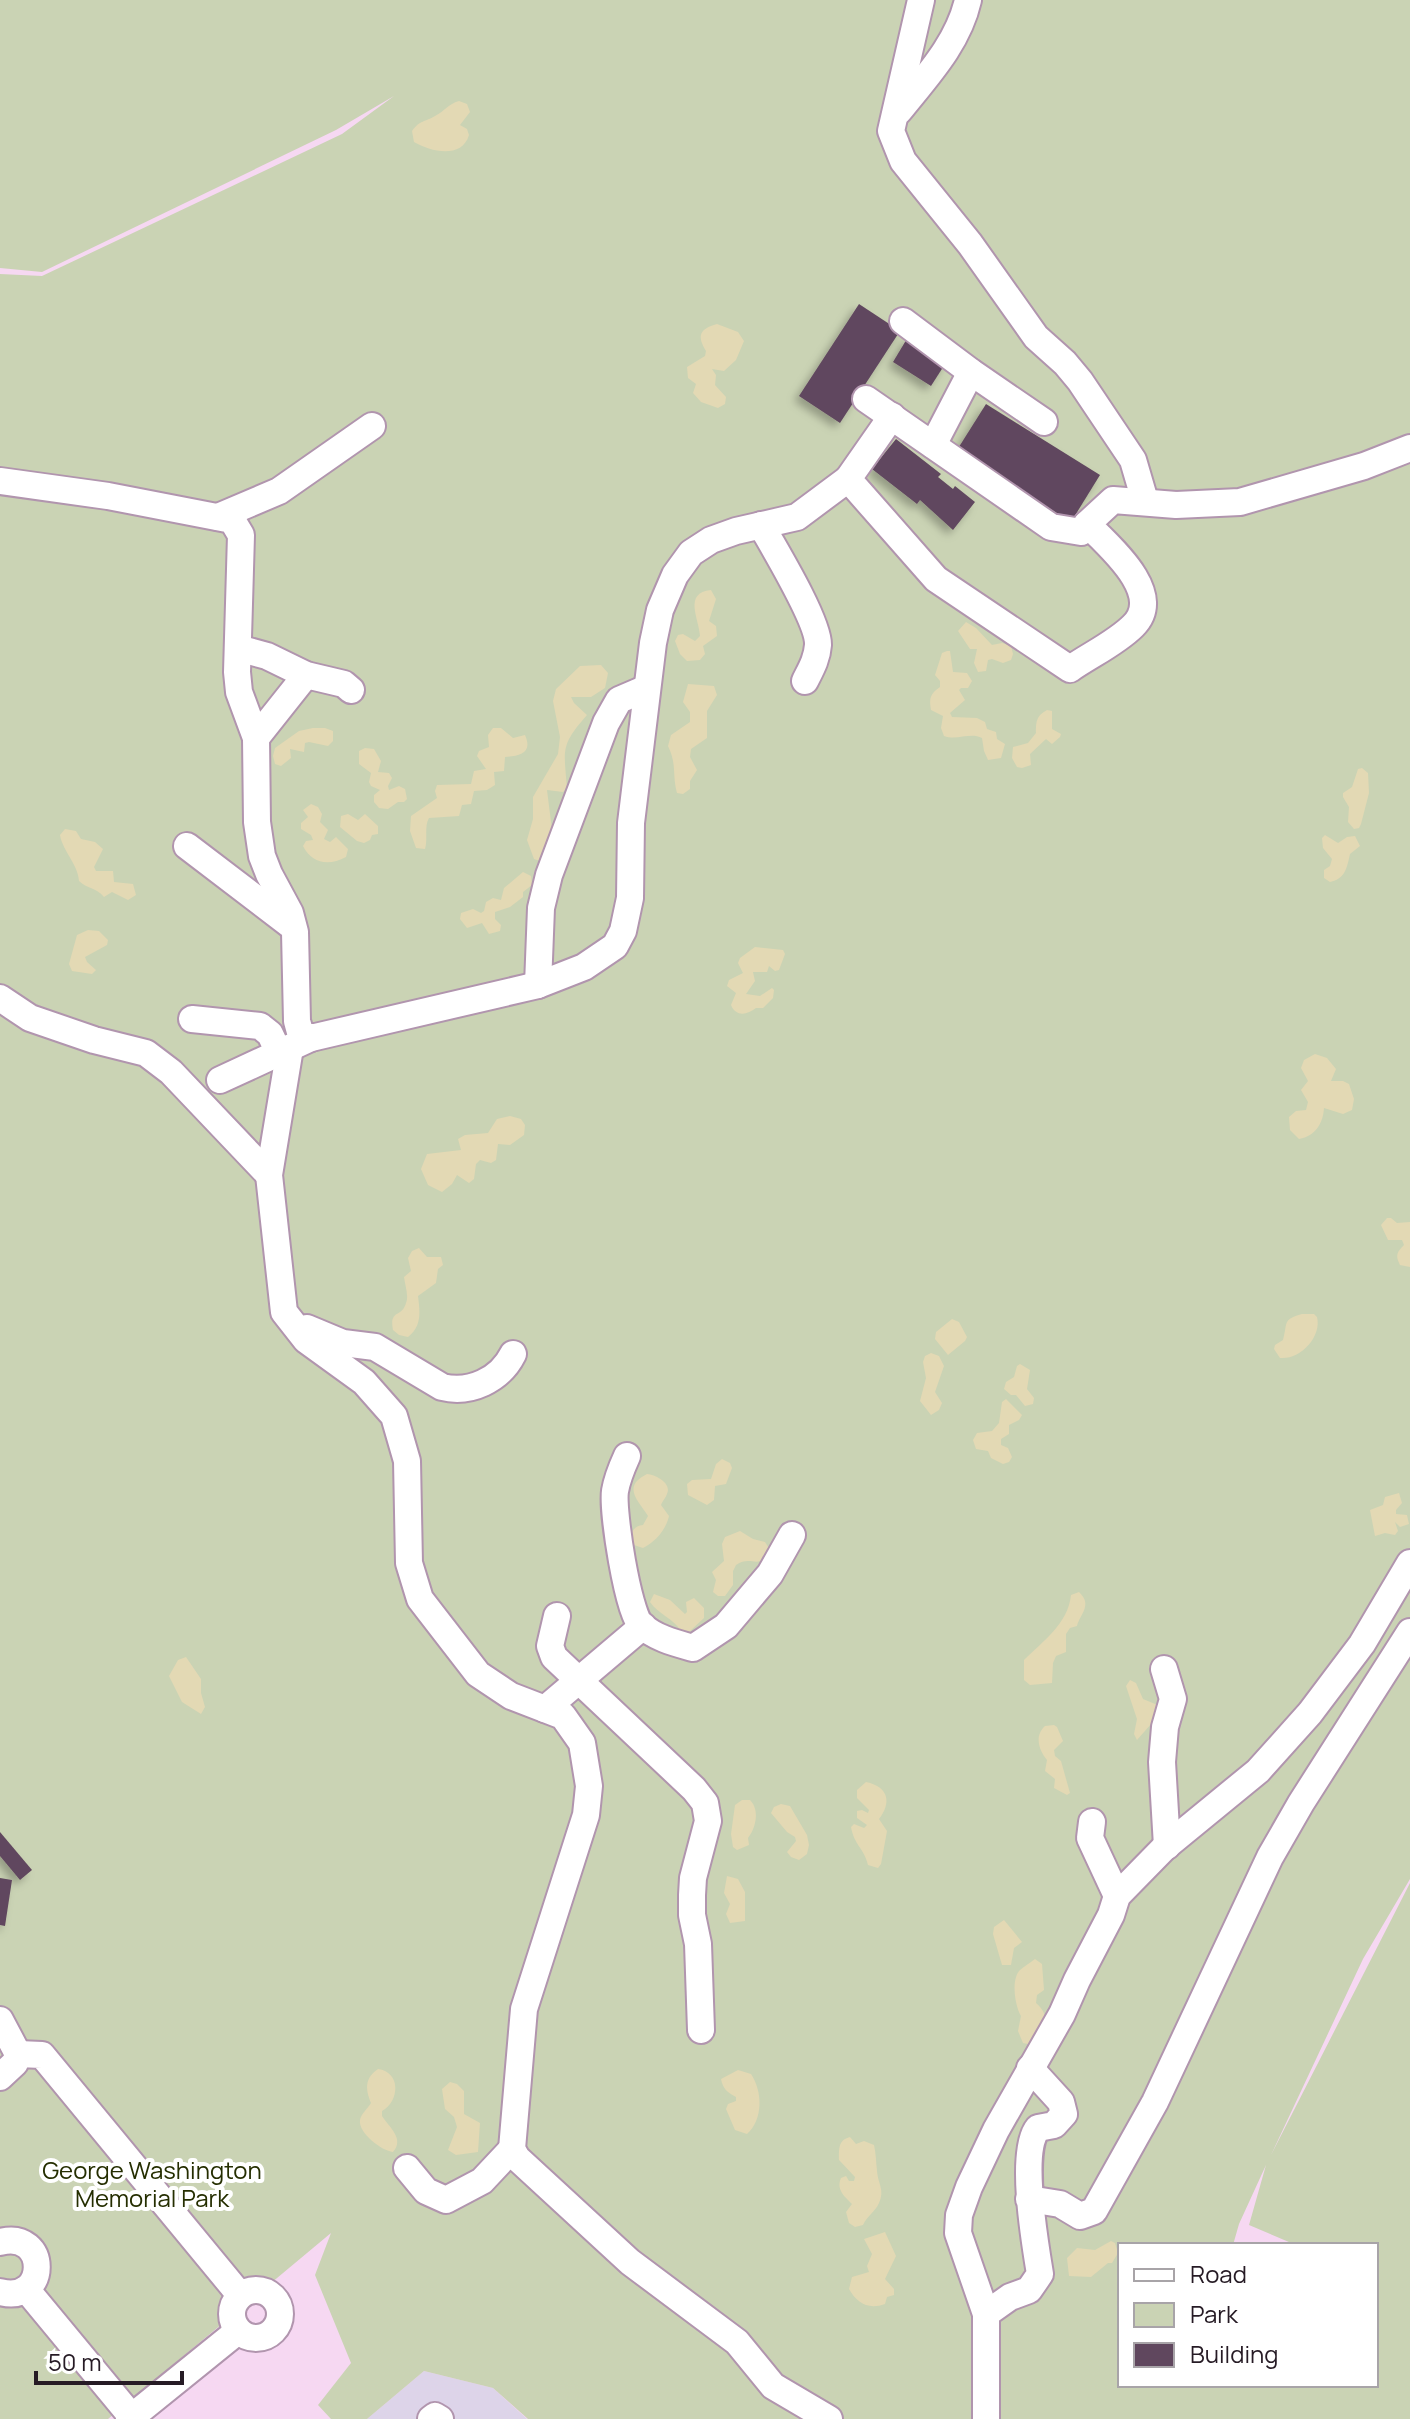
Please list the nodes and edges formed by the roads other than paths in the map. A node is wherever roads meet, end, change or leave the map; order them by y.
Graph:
1 (921, 0) edge
2 (968, 0) edge
3 (895, 116) junction
4 (903, 321) dead end
5 (971, 372) junction
6 (866, 399) dead end
7 (892, 416) junction
8 (1044, 422) dead end
9 (372, 426) dead end
10 (933, 445) junction
11 (1410, 448) edge
12 (848, 479) junction
13 (0, 481) edge
14 (1145, 501) junction
15 (218, 517) junction
16 (1087, 524) junction
17 (761, 525) junction
18 (238, 648) junction
19 (306, 675) junction
20 (805, 681) dead end
21 (647, 688) junction
22 (351, 690) dead end
23 (256, 738) junction
24 (187, 846) dead end
25 (293, 927) junction
26 (538, 985) junction
27 (0, 998) edge
28 (192, 1019) dead end
29 (293, 1046) junction
30 (220, 1080) dead end
31 (269, 1175) junction
32 (284, 1312) junction
33 (513, 1354) dead end
34 (627, 1456) dead end
35 (792, 1535) dead end
36 (1410, 1563) edge
37 (557, 1616) dead end
38 (643, 1626) junction
39 (1410, 1632) edge
40 (1164, 1669) dead end
41 (578, 1681) junction
42 (545, 1709) junction
43 (1092, 1822) dead end
44 (1167, 1846) junction
45 (1117, 1896) junction
46 (0, 2020) edge
47 (701, 2030) dead end
48 (18, 2054) junction
49 (1030, 2068) junction
50 (0, 2077) edge
51 (512, 2149) junction
52 (407, 2168) dead end
53 (1029, 2199) junction
54 (0, 2242) edge
55 (13, 2290) edge
56 (240, 2295) junction
57 (986, 2314) junction
58 (238, 2331) junction
59 (130, 2418) edge
60 (431, 2419) edge
61 (440, 2419) edge
62 (829, 2419) edge
63 (986, 2419) edge

1 - 3 lane
2 - 3 lane
3 - 14 lane
4 - 5 lane
5 - 8 lane
5 - 10 lane
6 - 7 lane
7 - 10 lane
7 - 12 lane
9 - 15 lane
10 - 16 lane
11 - 14 lane
12 - 16 lane
12 - 17 lane
13 - 15 lane
14 - 16 lane
15 - 18 lane
17 - 20 lane
17 - 21 lane
18 - 19 lane
18 - 23 lane
19 - 22 lane
19 - 23 lane
21 - 26 lane
21 - 26 lane
23 - 25 lane
24 - 25 lane
25 - 29 lane
26 - 29 lane
27 - 31 lane
28 - 29 lane
29 - 30 lane
29 - 31 lane
31 - 32 lane
32 - 33 lane
32 - 42 lane
34 - 38 lane
35 - 38 lane
36 - 44 lane
37 - 41 lane
38 - 41 lane
39 - 53 lane
40 - 44 lane
41 - 42 lane
41 - 47 lane
42 - 51 lane
43 - 45 lane
44 - 45 lane
45 - 49 lane
46 - 48 lane
48 - 50 lane
48 - 56 lane
49 - 53 lane
49 - 57 lane
51 - 52 lane
51 - 62 lane
53 - 57 lane
54 - 55 lane
55 - 59 lane
56 - 58 lane
56 - 58 lane
57 - 63 lane
58 - 59 lane
60 - 61 lane

